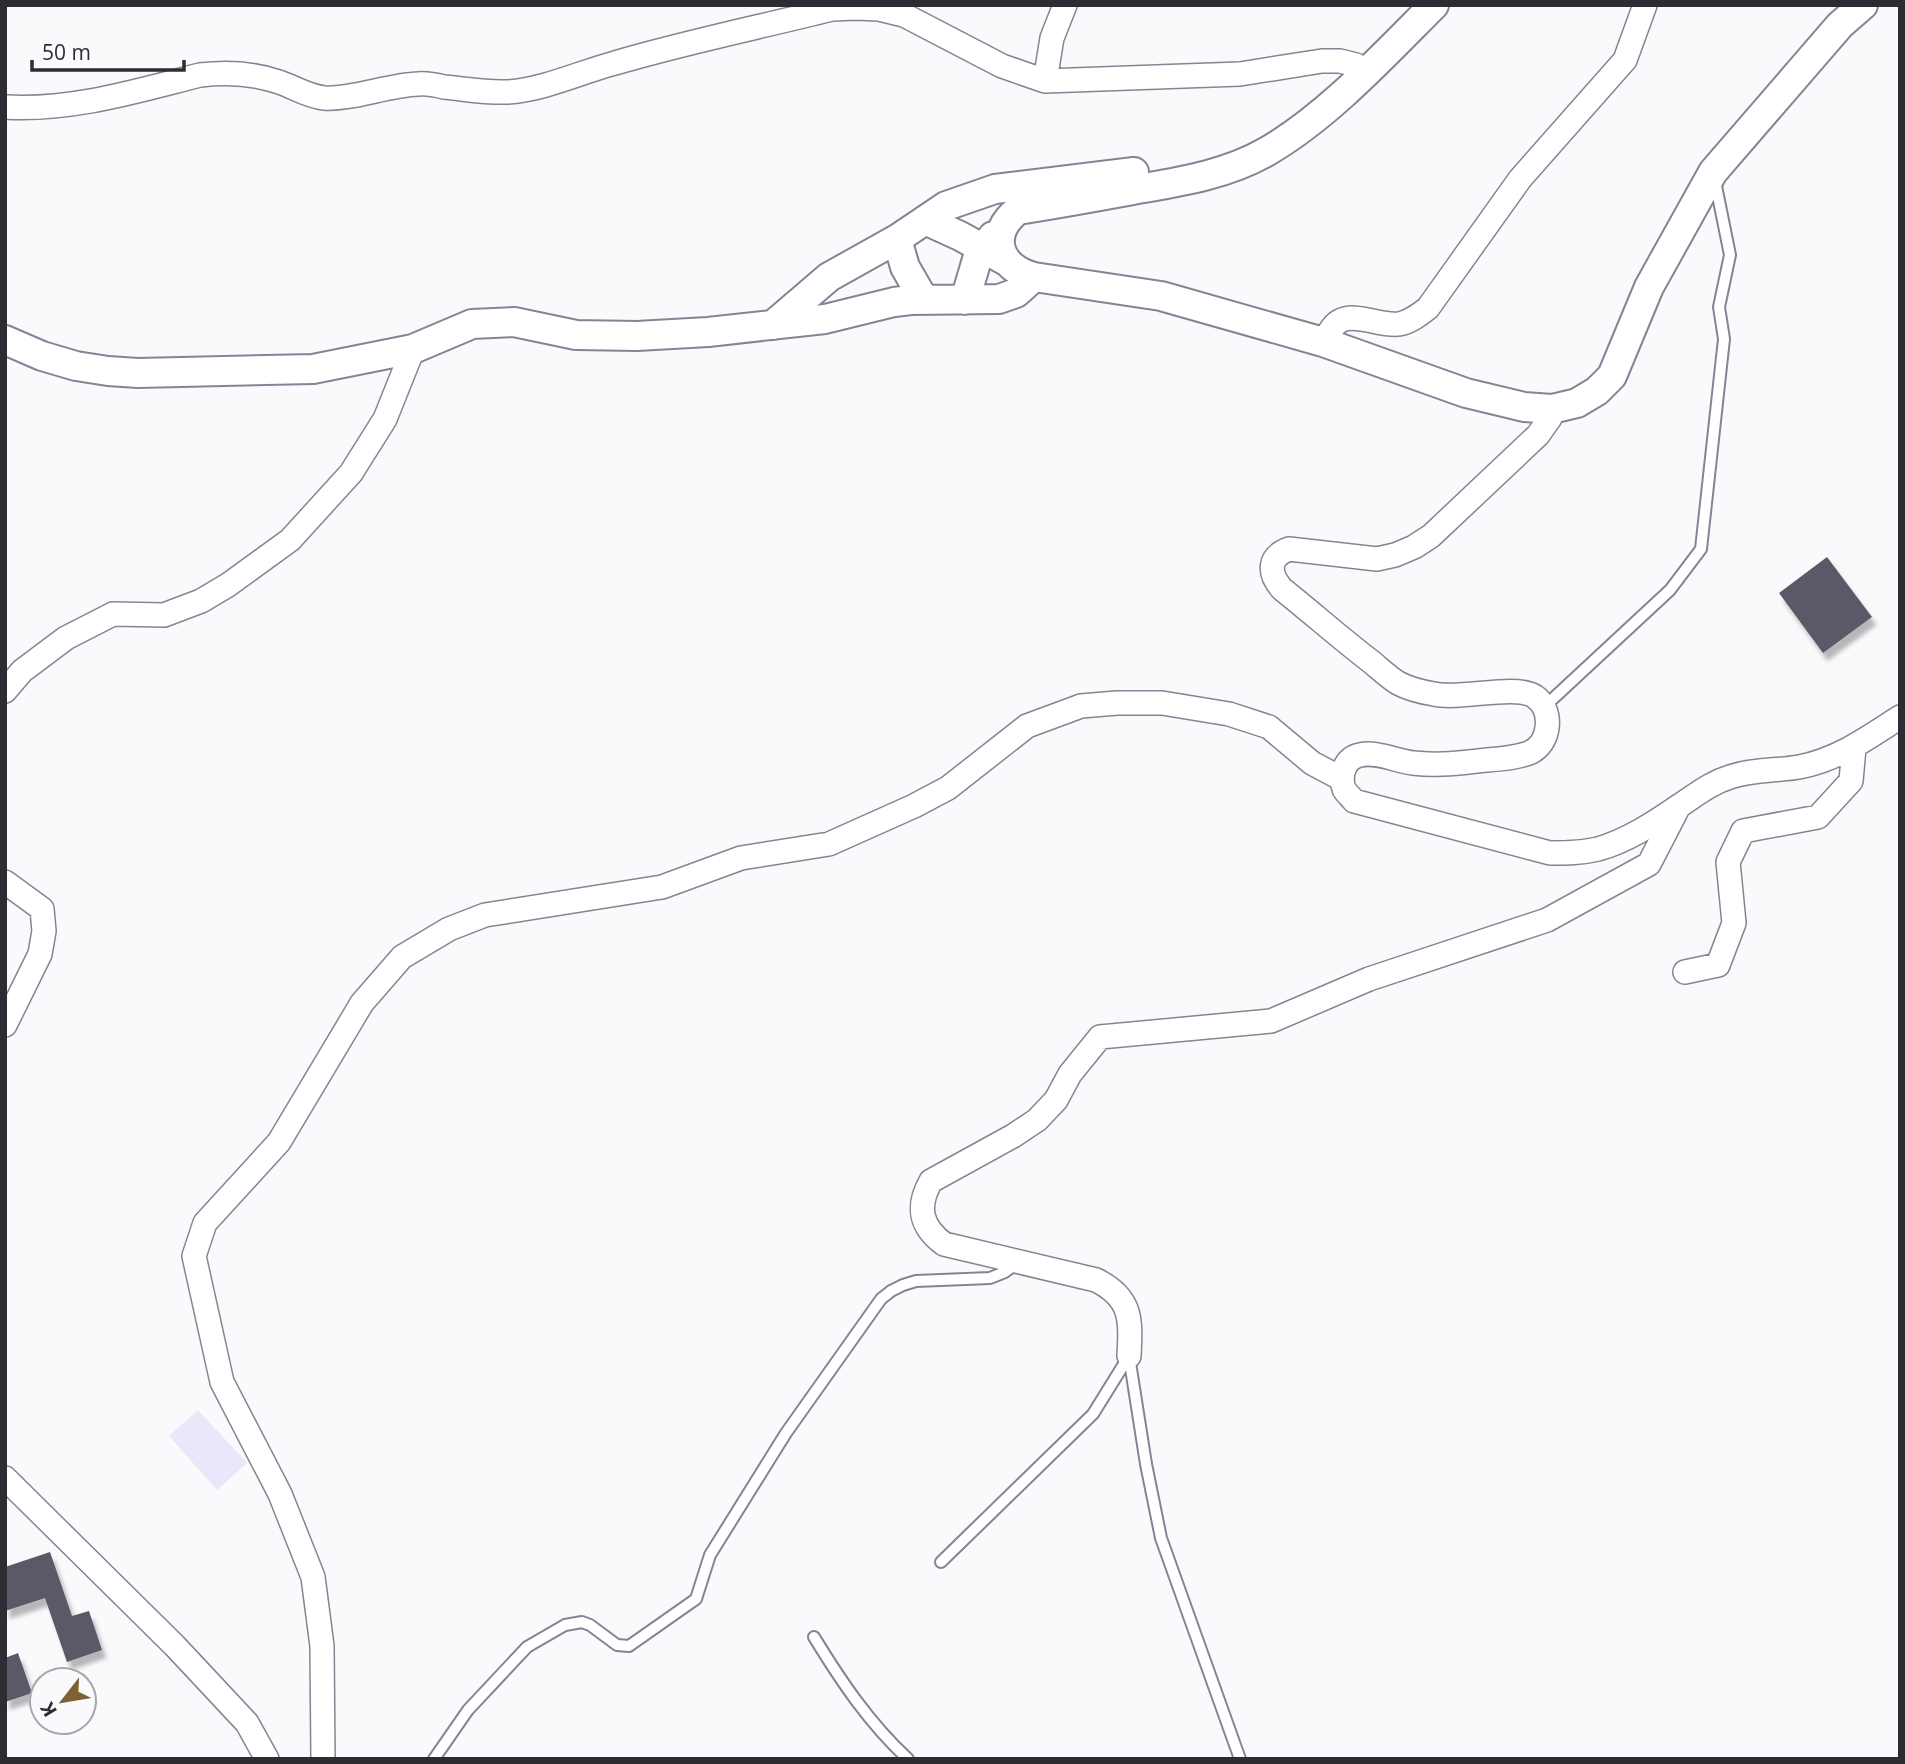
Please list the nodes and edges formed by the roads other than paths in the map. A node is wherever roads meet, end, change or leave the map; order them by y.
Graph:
1 (1065, 5) edge
2 (1434, 5) edge
3 (1645, 5) edge
4 (1863, 5) edge
5 (1367, 72) junction
6 (1045, 81) junction
7 (5, 107) edge
8 (1713, 172) junction
9 (1183, 181) junction
10 (925, 220) junction
11 (897, 239) junction
12 (994, 255) junction
13 (1034, 277) junction
14 (925, 300) junction
15 (965, 300) junction
16 (772, 325) junction
17 (5, 340) edge
18 (1323, 342) junction
19 (413, 349) junction
20 (1552, 409) junction
21 (5, 691) edge
22 (1544, 707) junction
23 (1900, 717) edge
24 (1854, 748) junction
25 (1342, 779) junction
26 (1679, 806) junction
27 (5, 882) edge
28 (1685, 972) dead end
29 (5, 1026) edge
30 (1017, 1263) junction
31 (1129, 1356) junction
32 (5, 1478) edge
33 (942, 1562) dead end
34 (814, 1637) dead end
35 (267, 1759) edge
36 (323, 1759) edge
37 (435, 1759) edge
38 (908, 1759) edge
39 (1240, 1759) edge

1 - 6 street
2 - 5 street
3 - 18 street
4 - 8 street
5 - 6 street
5 - 9 street
6 - 7 street
8 - 20 street
8 - 22 lane
9 - 10 street
9 - 12 street
10 - 11 street
10 - 12 street
11 - 14 street
11 - 16 street
12 - 13 street
12 - 15 street
13 - 15 street
13 - 18 street
14 - 15 street
14 - 16 street
16 - 19 street
17 - 19 street
18 - 20 street
19 - 21 street
20 - 22 street
22 - 25 street
23 - 24 street
24 - 26 street
24 - 28 street
25 - 26 street
25 - 36 street
26 - 30 street
27 - 29 street
30 - 31 street
30 - 37 lane
31 - 33 lane
31 - 39 lane
32 - 35 street
34 - 38 lane

